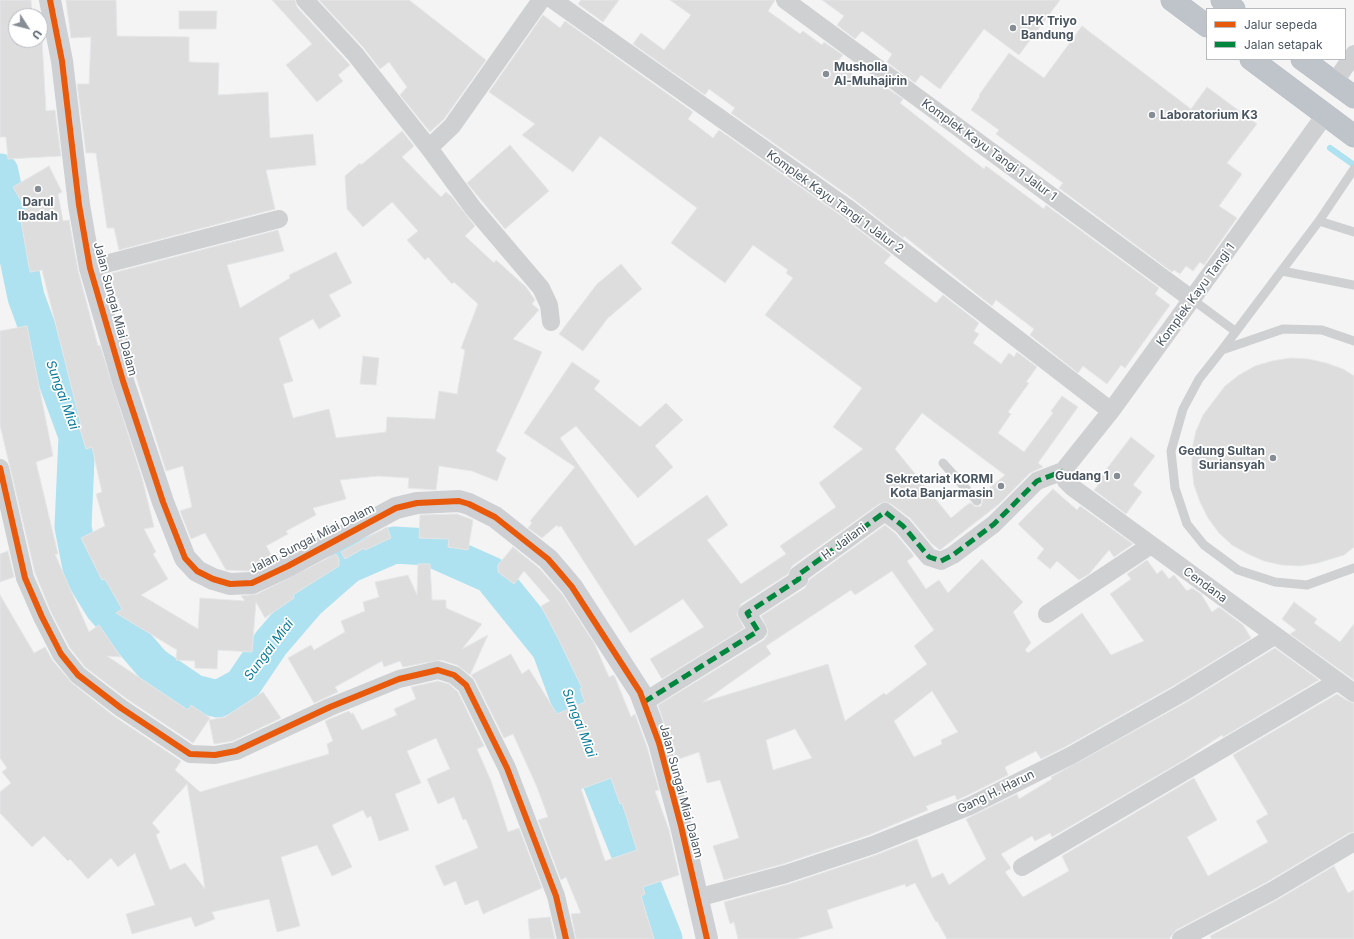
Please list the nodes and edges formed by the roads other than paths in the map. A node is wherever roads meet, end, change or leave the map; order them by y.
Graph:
1 (50, 0) edge
2 (305, 0) edge
3 (541, 0) edge
4 (553, 0) edge
5 (785, 0) edge
6 (1172, 0) edge
7 (1222, 0) edge
8 (1245, 0) edge
9 (1234, 8) edge
10 (1237, 8) edge
11 (1206, 25) edge
12 (1354, 54) edge
13 (1251, 60) edge
14 (1303, 60) edge
15 (1334, 83) junction
16 (1354, 97) edge
17 (1326, 115) junction
18 (1354, 136) edge
19 (429, 148) junction
20 (1354, 170) edge
21 (279, 219) dead end
22 (1319, 221) junction
23 (1354, 232) edge
24 (90, 268) junction
25 (1282, 271) junction
26 (1354, 286) edge
27 (1193, 300) junction
28 (551, 322) dead end
29 (1235, 331) junction
30 (1354, 341) edge
31 (1222, 350) junction
32 (1111, 411) junction
33 (943, 463) dead end
34 (0, 468) edge
35 (1063, 471) junction
36 (977, 501) dead end
37 (1151, 545) junction
38 (1354, 568) edge
39 (1047, 614) dead end
40 (1274, 636) junction
41 (1338, 682) junction
42 (1354, 693) edge
43 (644, 702) junction
44 (1354, 842) edge
45 (1022, 867) dead end
46 (697, 898) junction
47 (566, 939) edge
48 (707, 939) edge
49 (1181, 939) edge

1 - 24 street, Jalan Sungai Miai Dalam
2 - 19 street
3 - 19 street
4 - 32 street, Komplek Kayu Tangi 1 Jalur 2
5 - 27 street, Komplek Kayu Tangi 1 Jalur 1
6 - 11 highway
7 - 9 highway
8 - 10 street
12 - 15 street
13 - 17 highway
14 - 15 highway
15 - 16 highway
17 - 18 highway
17 - 27 street, Komplek Kayu Tangi 1
19 - 28 street
20 - 22 lane
21 - 24 street
22 - 23 lane
22 - 25 lane
24 - 43 street, Jalan Sungai Miai Dalam
25 - 26 lane
25 - 29 lane
27 - 29 lane
27 - 32 street, Komplek Kayu Tangi 1
29 - 31 lane
30 - 31 lane
31 - 38 lane
32 - 35 street, Komplek Kayu Tangi 1
33 - 36 lane
34 - 47 street
35 - 37 street, Cendana
35 - 43 street, H. Jailani
37 - 39 street
37 - 40 street, Cendana
40 - 41 street, Cendana
40 - 46 street, Gang H. Harun
41 - 42 street, Cendana
41 - 45 street
43 - 46 street, Jalan Sungai Miai Dalam
44 - 49 street
46 - 48 street, Jalan Sungai Miai Dalam

